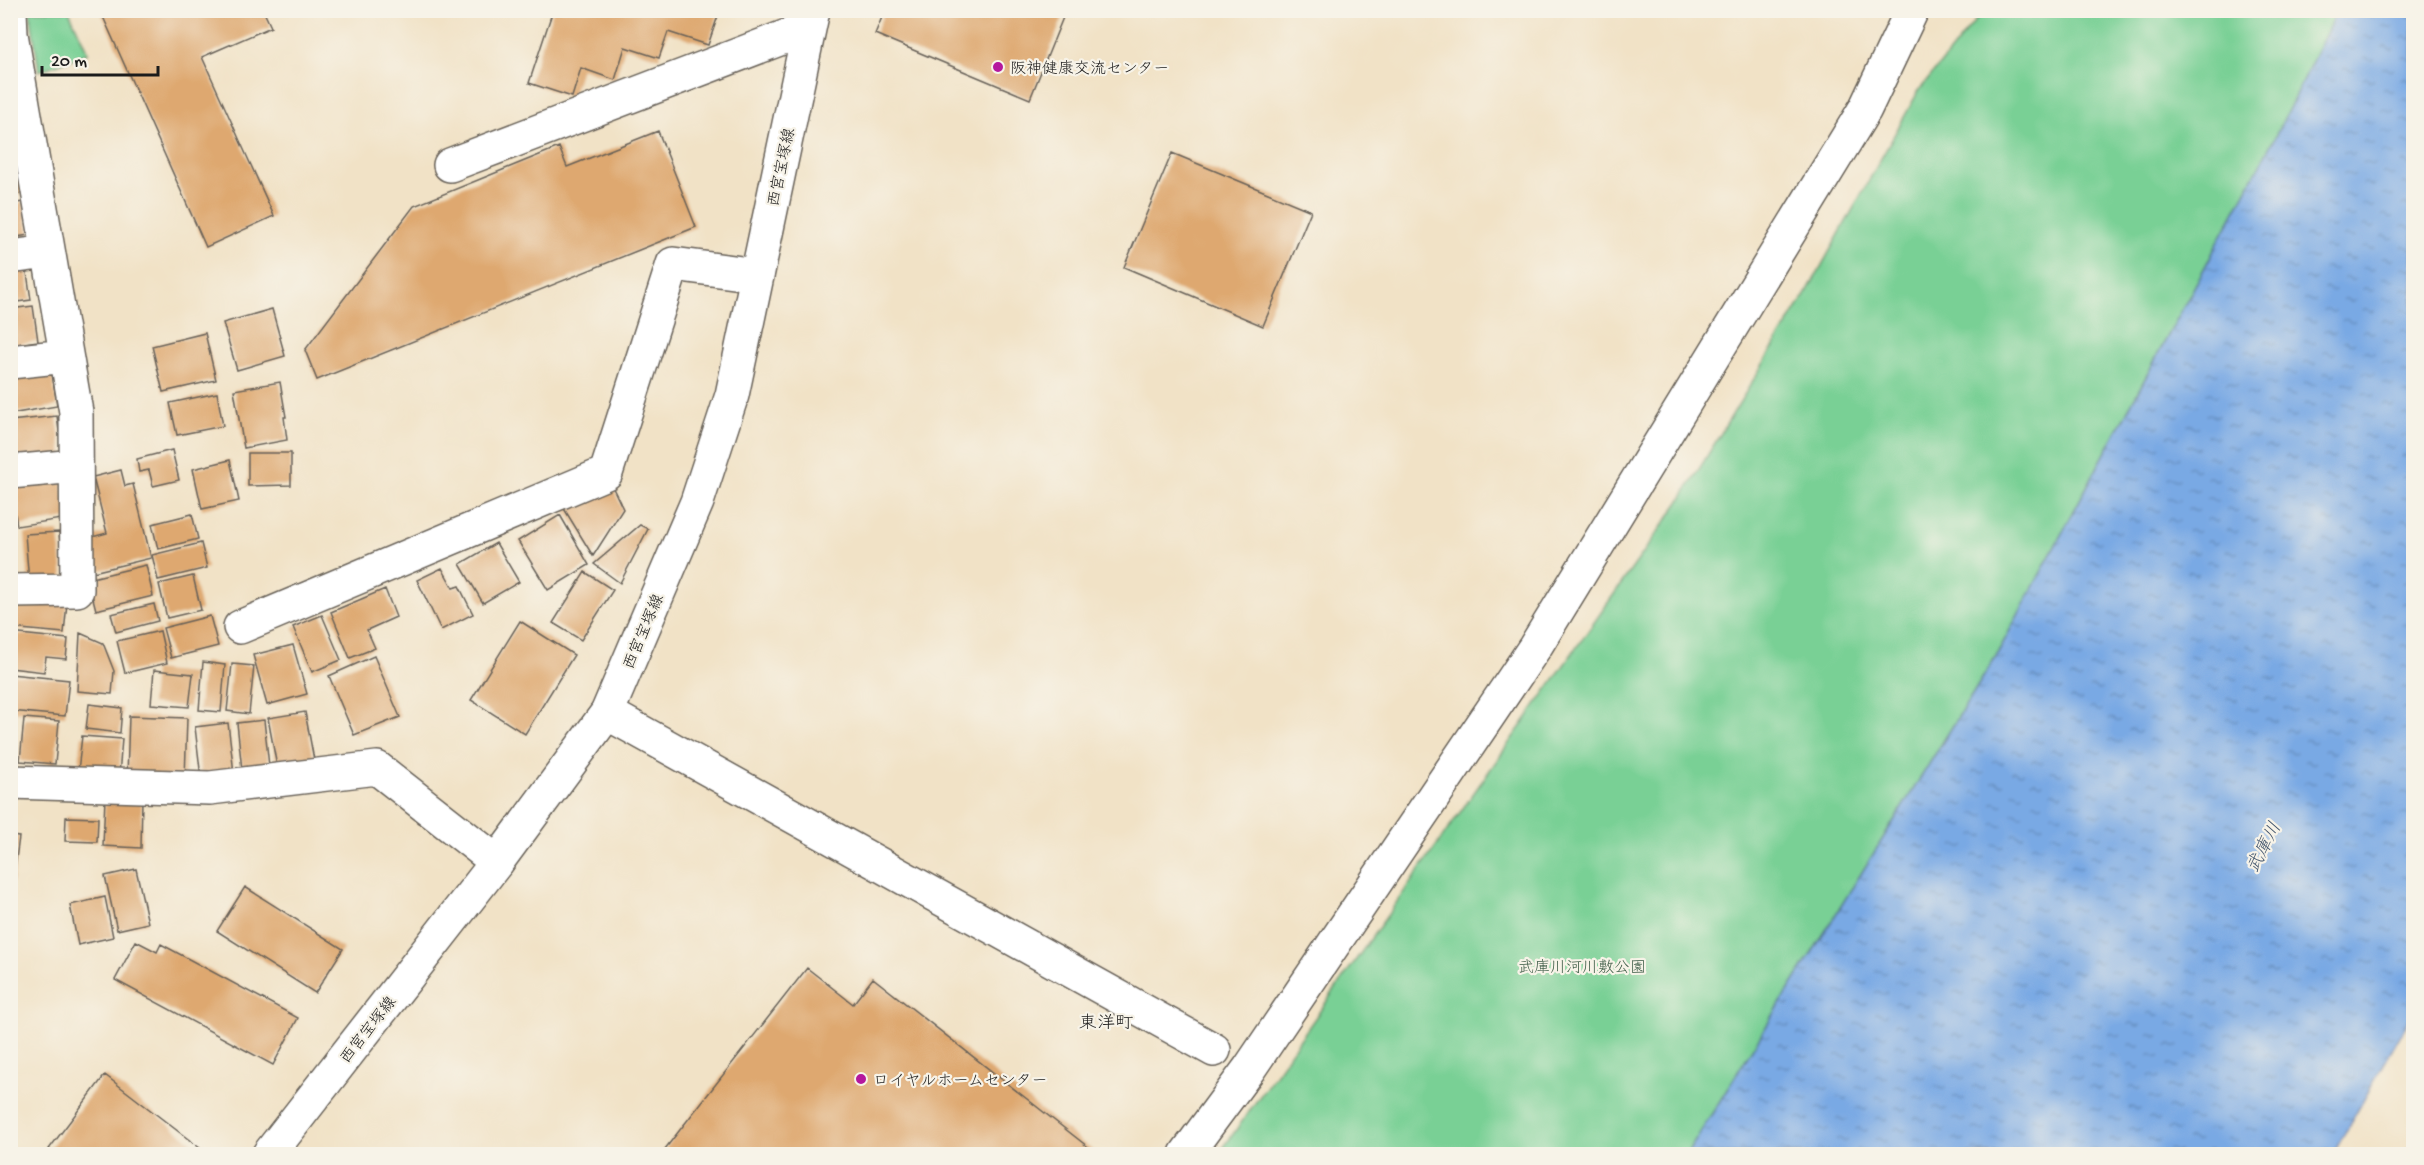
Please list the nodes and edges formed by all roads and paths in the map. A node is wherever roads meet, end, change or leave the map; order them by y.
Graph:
1 (1912, 10) edge
2 (10, 12) edge
3 (811, 19) edge
4 (11, 34) edge
5 (19, 131) edge
6 (450, 165) dead end
7 (48, 252) junction
8 (10, 257) edge
9 (757, 276) junction
10 (66, 356) junction
11 (10, 363) edge
12 (76, 466) junction
13 (10, 472) edge
14 (10, 591) edge
15 (240, 627) dead end
16 (607, 713) junction
17 (10, 782) edge
18 (496, 862) junction
19 (1214, 1050) dead end
20 (269, 1155) edge
21 (1186, 1155) edge

1 - 21 street
2 - 4 street
3 - 6 street
3 - 9 street, 西宮宝塚線
4 - 5 street
5 - 7 street
7 - 8 street
7 - 10 street
9 - 15 street
9 - 16 street, 西宮宝塚線
10 - 11 street
10 - 12 street
12 - 13 street
12 - 14 street
16 - 18 street, 西宮宝塚線
16 - 19 street
17 - 18 street
18 - 20 street, 西宮宝塚線

